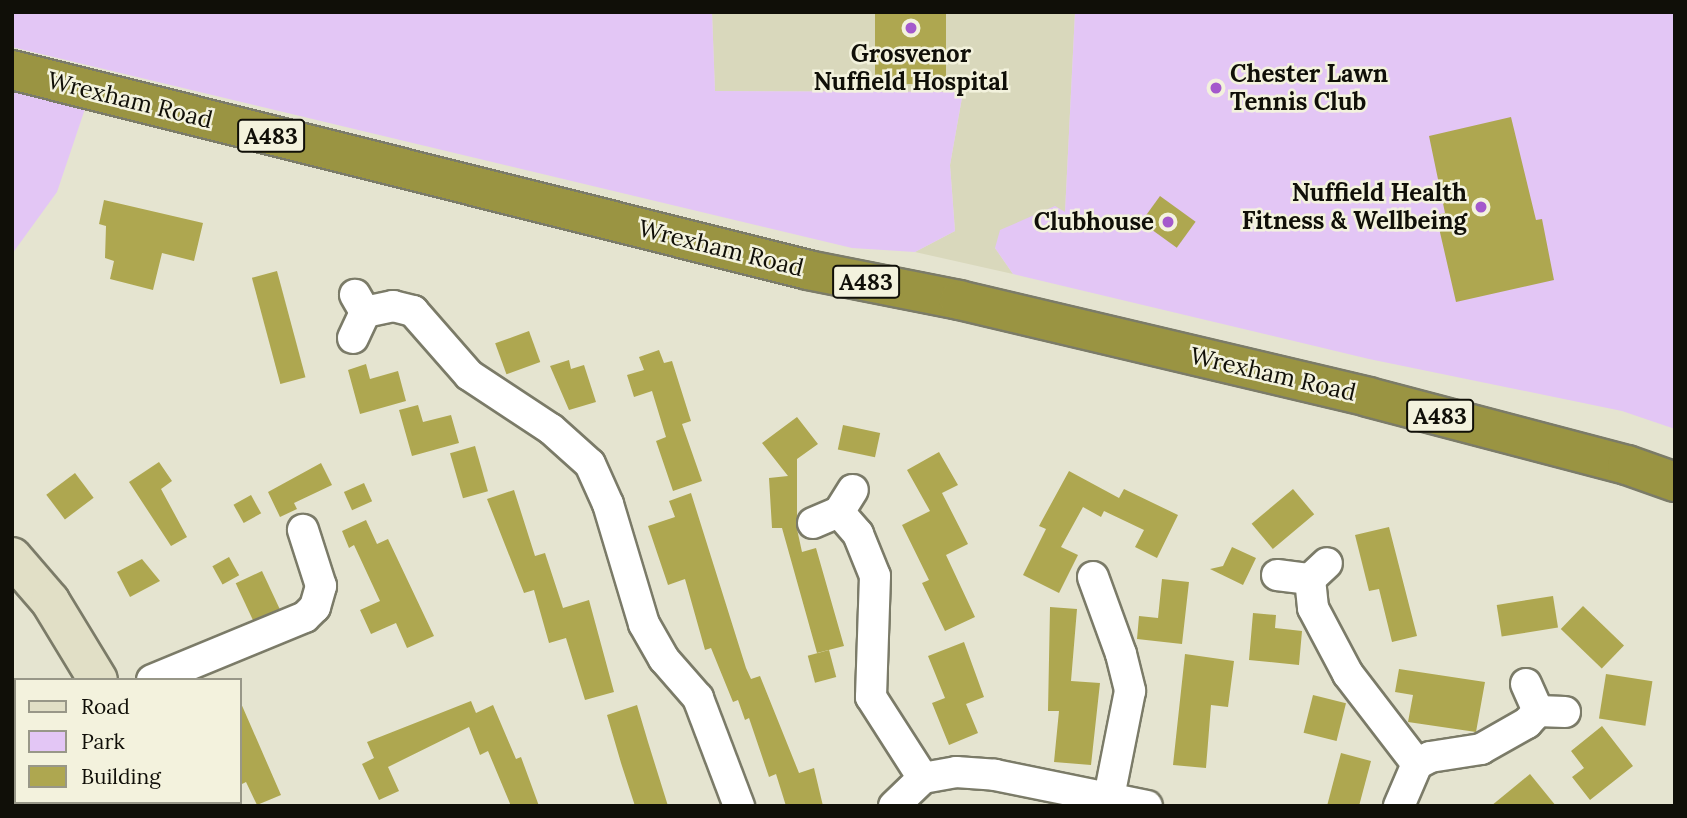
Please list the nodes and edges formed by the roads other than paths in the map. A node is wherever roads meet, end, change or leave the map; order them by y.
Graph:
1 (12, 70) edge
2 (358, 315) dead end
3 (1675, 482) edge
4 (835, 508) dead end
5 (303, 530) dead end
6 (12, 557) edge
7 (1277, 575) dead end
8 (1093, 577) dead end
9 (97, 678) edge
10 (157, 678) edge
11 (1543, 702) dead end
12 (1417, 764) junction
13 (923, 778) junction
14 (1109, 797) junction
15 (738, 806) edge
16 (894, 806) edge
17 (1147, 806) edge
18 (1399, 806) edge

1 - 3 highway, Wrexham Road / A483
2 - 15 street
4 - 13 street
5 - 10 street
6 - 9 street
7 - 12 street
8 - 14 street
11 - 12 street
12 - 18 street
13 - 14 street
13 - 16 street
14 - 17 street

